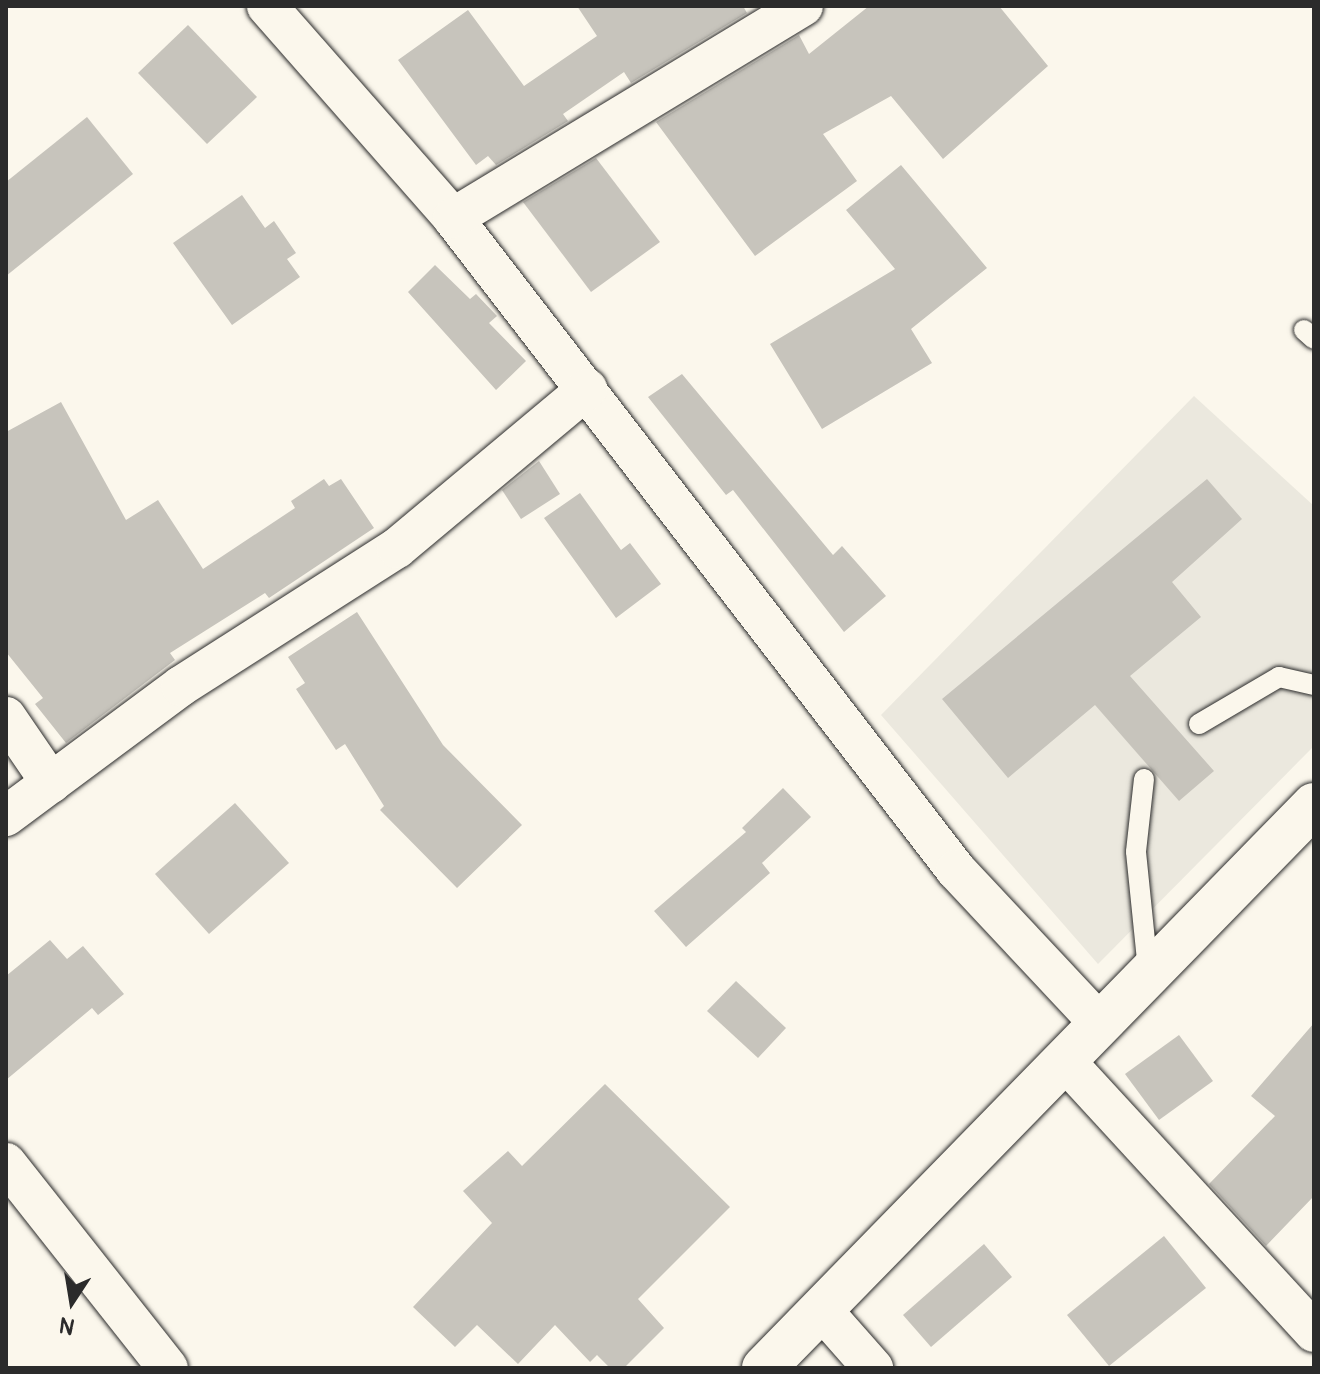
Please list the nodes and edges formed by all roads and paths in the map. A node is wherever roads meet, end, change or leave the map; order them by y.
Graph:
1 (267, 6) edge
2 (803, 6) edge
3 (453, 218) junction
4 (587, 389) junction
5 (1314, 685) edge
6 (6, 717) edge
7 (1199, 724) dead end
8 (1144, 779) dead end
9 (51, 783) junction
10 (1314, 805) edge
11 (6, 816) edge
12 (1149, 975) junction
13 (1100, 1024) junction
14 (1065, 1061) junction
15 (6, 1163) edge
16 (821, 1309) junction
17 (1314, 1332) edge
18 (168, 1368) edge
19 (764, 1368) edge
20 (873, 1368) edge

1 - 3 street
2 - 3 street
3 - 4 street
4 - 9 street
4 - 13 street
5 - 7 lane
6 - 9 street
8 - 12 lane
9 - 11 street
10 - 12 highway
12 - 13 highway
13 - 14 highway
14 - 16 highway
14 - 17 street
15 - 18 street
16 - 19 highway
16 - 20 street

